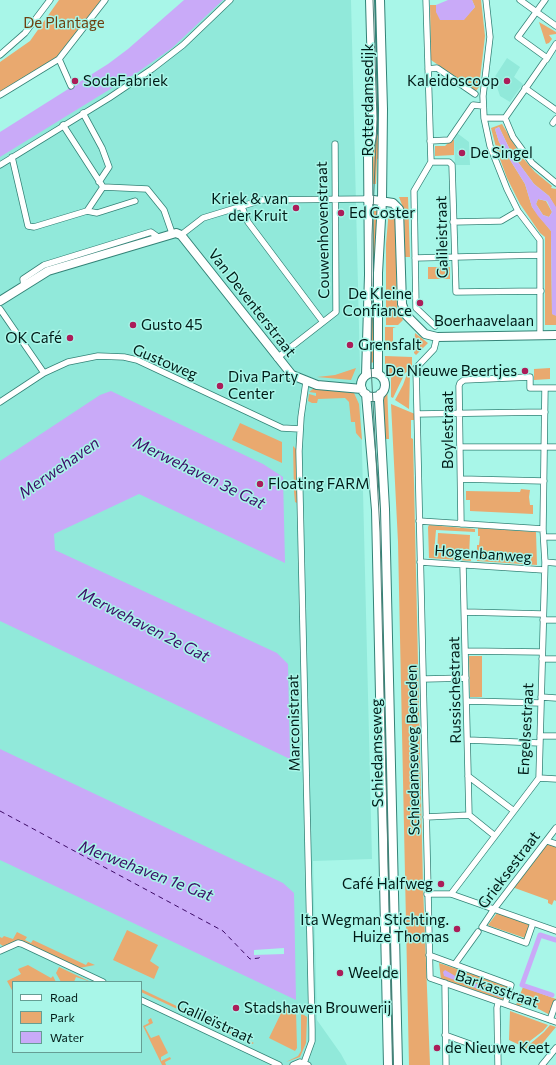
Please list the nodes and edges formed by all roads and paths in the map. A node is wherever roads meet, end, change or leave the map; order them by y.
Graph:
1 (50, 0) edge
2 (105, 0) edge
3 (230, 0) edge
4 (370, 0) edge
5 (380, 0) edge
6 (426, 0) edge
7 (486, 0) edge
8 (520, 0) edge
9 (545, 0) edge
10 (537, 12) junction
11 (556, 26) edge
12 (555, 46) edge
13 (1, 51) edge
14 (59, 59) junction
15 (545, 60) junction
16 (428, 69) junction
17 (71, 86) dead end
18 (525, 88) junction
19 (475, 94) dead end
20 (0, 95) edge
21 (483, 106) junction
22 (556, 110) edge
23 (83, 113) junction
24 (484, 118) junction
25 (505, 118) junction
26 (63, 125) junction
27 (430, 141) junction
28 (335, 144) dead end
29 (12, 157) junction
30 (431, 162) junction
31 (0, 165) edge
32 (556, 184) edge
33 (101, 185) junction
34 (334, 198) junction
35 (367, 199) junction
36 (382, 201) junction
37 (135, 202) dead end
38 (242, 206) junction
39 (518, 210) junction
40 (87, 212) junction
41 (453, 222) junction
42 (172, 234) junction
43 (181, 235) junction
44 (540, 255) junction
45 (454, 257) junction
46 (416, 258) junction
47 (541, 291) junction
48 (0, 301) edge
49 (0, 309) edge
50 (324, 322) junction
51 (435, 326) dead end
52 (540, 335) junction
53 (556, 335) edge
54 (437, 337) junction
55 (277, 358) junction
56 (44, 373) junction
57 (378, 374) junction
58 (364, 378) junction
59 (306, 382) junction
60 (546, 388) junction
61 (556, 388) edge
62 (364, 392) junction
63 (380, 394) junction
64 (0, 402) edge
65 (545, 412) junction
66 (417, 414) junction
67 (459, 414) junction
68 (300, 429) junction
69 (460, 447) junction
70 (545, 447) junction
71 (556, 447) edge
72 (461, 479) junction
73 (544, 480) junction
74 (419, 522) junction
75 (461, 524) junction
76 (543, 529) junction
77 (544, 537) junction
78 (556, 538) edge
79 (420, 562) junction
80 (545, 562) junction
81 (556, 563) edge
82 (463, 565) junction
83 (544, 570) junction
84 (465, 612) junction
85 (543, 617) junction
86 (556, 620) edge
87 (466, 651) junction
88 (542, 652) junction
89 (542, 659) junction
90 (556, 659) edge
91 (466, 678) junction
92 (424, 679) junction
93 (556, 698) edge
94 (541, 700) junction
95 (467, 701) junction
96 (540, 736) junction
97 (556, 736) edge
98 (468, 740) junction
99 (540, 743) junction
100 (468, 776) junction
101 (539, 778) junction
102 (556, 779) edge
103 (514, 810) junction
104 (469, 815) junction
105 (426, 816) junction
106 (556, 828) edge
107 (495, 836) junction
108 (547, 840) junction
109 (556, 844) edge
110 (427, 894) junction
111 (451, 894) junction
112 (494, 909) junction
113 (533, 923) junction
114 (480, 929) junction
115 (556, 931) edge
116 (0, 951) edge
117 (429, 955) junction
118 (455, 964) junction
119 (430, 978) joint
120 (101, 981) edge
121 (444, 983) junction
122 (142, 1000) edge
123 (498, 1003) junction
124 (556, 1003) edge
125 (505, 1004) junction
126 (553, 1021) edge
127 (445, 1035) junction
128 (497, 1048) junction
129 (556, 1048) edge
130 (306, 1064) edge
131 (278, 1065) edge
132 (293, 1065) edge
133 (388, 1065) edge
134 (398, 1065) edge
135 (446, 1065) edge
136 (498, 1065) edge
137 (542, 1065) edge

1 - 13 street
2 - 14 street
3 - 23 street
4 - 35 main road, Rotterdamsedijk
5 - 36 main road, Rotterdamsedijk
6 - 16 street
7 - 21 street
8 - 10 street
9 - 10 street
10 - 11 street
10 - 15 street
12 - 15 street
14 - 17 street
14 - 20 street
15 - 18 street
16 - 19 street
16 - 27 street
18 - 22 street
18 - 25 street
21 - 24 street
21 - 27 street
23 - 26 street
23 - 33 street
24 - 25 street
24 - 39 street
25 - 32 street
26 - 29 street
26 - 33 street
27 - 30 street
28 - 34 street, Couwenhovenstraat
29 - 31 street
29 - 40 street
30 - 41 street, Galileistraat
30 - 46 street
33 - 40 street
33 - 42 street
34 - 35 street
34 - 38 street
34 - 50 street, Couwenhovenstraat
35 - 36 main road
35 - 58 main road, Rotterdamsedijk
36 - 54 main road, Boerhaavelaan
36 - 57 main road, Rotterdamsedijk
37 - 40 street
38 - 43 street
38 - 50 street
39 - 41 street
39 - 44 street
41 - 45 street, Galileistraat
42 - 43 main road
42 - 48 main road
43 - 55 main road, Van Deventerstraat
44 - 45 street
44 - 47 street
45 - 46 street
45 - 47 street, Galileistraat
46 - 51 street
47 - 52 street
49 - 56 street
50 - 55 street, Couwenhovenstraat
52 - 53 main road, Boerhaavelaan
52 - 54 main road, Boerhaavelaan
54 - 66 street, Schiedamseweg Beneden
55 - 59 main road, Van Deventerstraat
56 - 64 street, Gustoweg
56 - 68 street, Gustoweg
57 - 58 main road
57 - 63 main road
58 - 59 main road
58 - 62 main road
59 - 62 main road, Van Deventerstraat
59 - 68 street, Marconistraat
60 - 61 street
60 - 65 street, Engelsestraat
60 - 67 street, Boylestraat
62 - 63 main road
62 - 133 main road, Schiedamseweg
63 - 134 main road, Schiedamseweg
65 - 67 street
65 - 70 street, Engelsestraat
66 - 67 street
66 - 74 street, Schiedamseweg Beneden
67 - 69 street, Boylestraat
68 - 130 street, Marconistraat
69 - 70 street
69 - 72 street, Boylestraat
70 - 71 street
70 - 73 street, Engelsestraat
72 - 73 street
72 - 75 street, Boylestraat
73 - 76 street, Engelsestraat
74 - 75 street, Hogenbanweg
74 - 79 street, Schiedamseweg Beneden
75 - 76 street, Hogenbanweg
76 - 77 street, Engelsestraat
77 - 78 street, Hogenbanweg
77 - 80 street, Engelsestraat
79 - 82 street, Hogenbanweg
79 - 92 street, Schiedamseweg Beneden
80 - 81 street, Hogenbanweg
80 - 83 street, Engelsestraat
82 - 83 street, Hogenbanweg
82 - 84 street, Russischestraat
83 - 85 street, Engelsestraat
84 - 85 street
84 - 87 street, Russischestraat
85 - 86 street
85 - 88 street, Engelsestraat
87 - 88 street
87 - 91 street, Russischestraat
88 - 89 street, Engelsestraat
89 - 90 street
89 - 94 street, Engelsestraat
91 - 92 street
91 - 95 street, Russischestraat
92 - 105 street, Schiedamseweg Beneden
93 - 94 street
94 - 95 street
94 - 96 street, Engelsestraat
95 - 98 street, Russischestraat
96 - 97 street
96 - 99 street, Engelsestraat
98 - 99 street
98 - 100 street, Russischestraat
99 - 101 street, Engelsestraat
100 - 103 street
100 - 104 street, Russischestraat
101 - 102 street
101 - 103 street, Engelsestraat
103 - 107 street, Engelsestraat
104 - 105 street
104 - 107 street
105 - 110 street, Schiedamseweg Beneden
106 - 108 street, Grieksestraat
107 - 111 street, Engelsestraat
108 - 109 street
108 - 112 street, Grieksestraat
110 - 111 street
110 - 117 street, Schiedamseweg Beneden
111 - 112 street
112 - 113 street
112 - 114 street, Grieksestraat
113 - 114 street
113 - 115 street
114 - 118 street, Grieksestraat
116 - 120 street
117 - 118 street
117 - 119 street, Schiedamseweg Beneden
118 - 125 street
119 - 121 street, Barkasstraat
121 - 123 street, Barkasstraat
121 - 127 street
122 - 131 street, Galileïstraat
123 - 125 street, Barkasstraat
123 - 128 street
124 - 126 street
125 - 126 street, Barkasstraat
127 - 128 street
127 - 135 street
128 - 136 street
129 - 137 street
130 - 132 street

